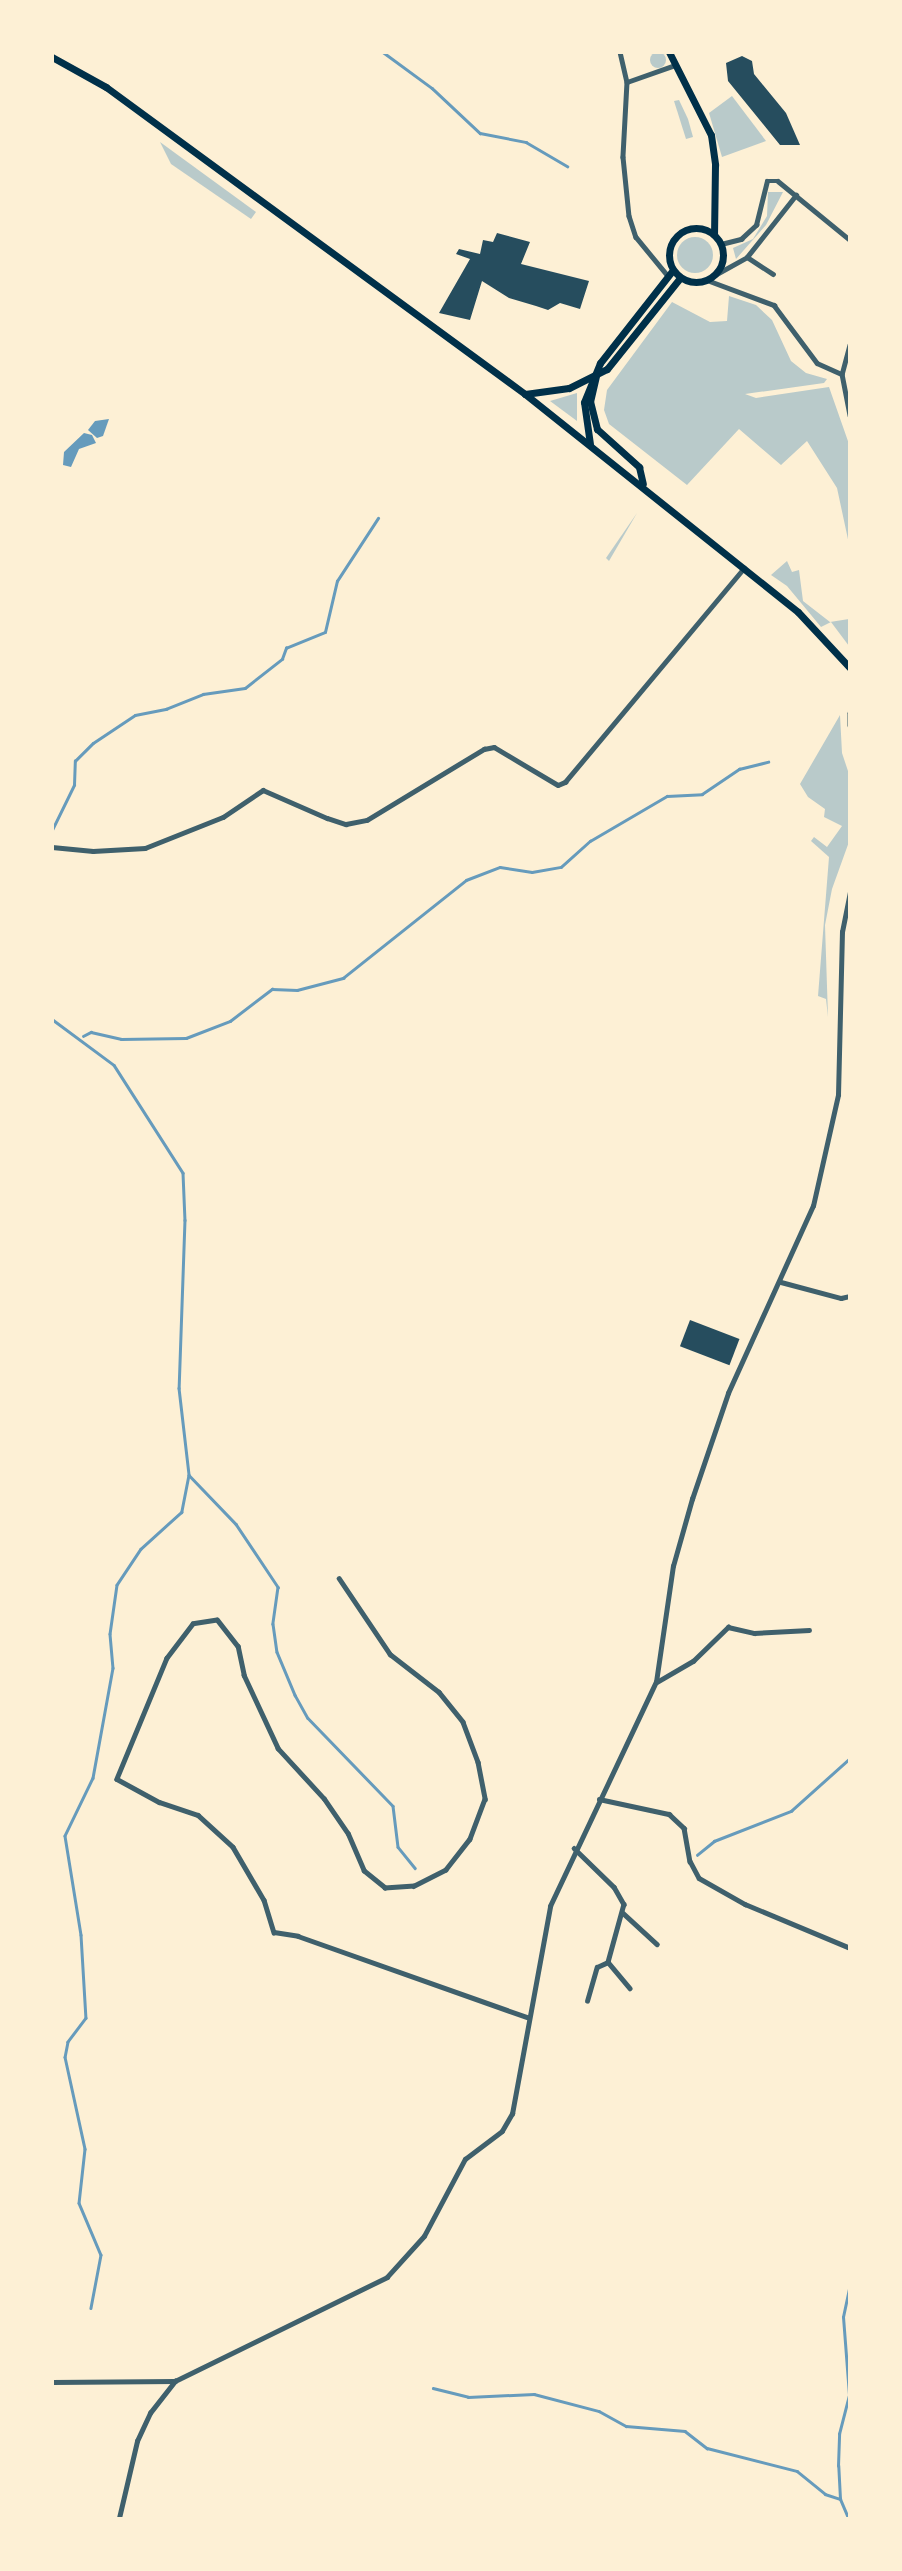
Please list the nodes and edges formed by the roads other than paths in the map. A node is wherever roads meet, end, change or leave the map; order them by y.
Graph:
1 (620, 52) edge
2 (669, 52) edge
3 (52, 57) edge
4 (675, 65) junction
5 (627, 82) junction
6 (796, 195) junction
7 (714, 234) junction
8 (849, 240) edge
9 (721, 244) junction
10 (747, 257) junction
11 (670, 273) junction
12 (773, 274) dead end
13 (680, 278) junction
14 (710, 278) junction
15 (849, 345) edge
16 (842, 374) junction
17 (596, 376) junction
18 (526, 394) junction
19 (849, 415) edge
20 (590, 444) junction
21 (643, 485) junction
22 (744, 568) junction
23 (849, 668) edge
24 (849, 713) edge
25 (849, 724) edge
26 (52, 846) edge
27 (849, 892) edge
28 (780, 1282) junction
29 (849, 1296) edge
30 (339, 1578) dead end
31 (809, 1630) dead end
32 (656, 1682) junction
33 (599, 1799) junction
34 (573, 1848) junction
35 (623, 1913) junction
36 (657, 1944) dead end
37 (849, 1948) edge
38 (608, 1962) junction
39 (630, 1988) dead end
40 (587, 2001) dead end
41 (528, 2018) junction
42 (175, 2381) junction
43 (52, 2382) edge
44 (120, 2518) edge

1 - 5 street
2 - 4 main road
3 - 18 main road
4 - 5 street
4 - 7 main road
5 - 11 street
6 - 8 street
6 - 9 street
6 - 10 street
7 - 9 main road
7 - 11 main road
9 - 14 main road
10 - 12 street
10 - 14 street
11 - 13 main road
11 - 17 main road
13 - 14 main road
13 - 17 main road
14 - 16 street
15 - 16 street
16 - 19 street
17 - 18 main road
17 - 20 main road
17 - 21 main road
18 - 20 main road
20 - 21 main road
21 - 22 main road
22 - 23 main road
22 - 26 street
24 - 25 street
27 - 28 street
28 - 29 street
28 - 32 street
30 - 41 street
31 - 32 street
32 - 33 street
33 - 34 street
33 - 37 street
34 - 35 street
34 - 41 street
35 - 36 street
35 - 38 street
38 - 39 street
38 - 40 street
41 - 42 street
42 - 43 street
42 - 44 street

